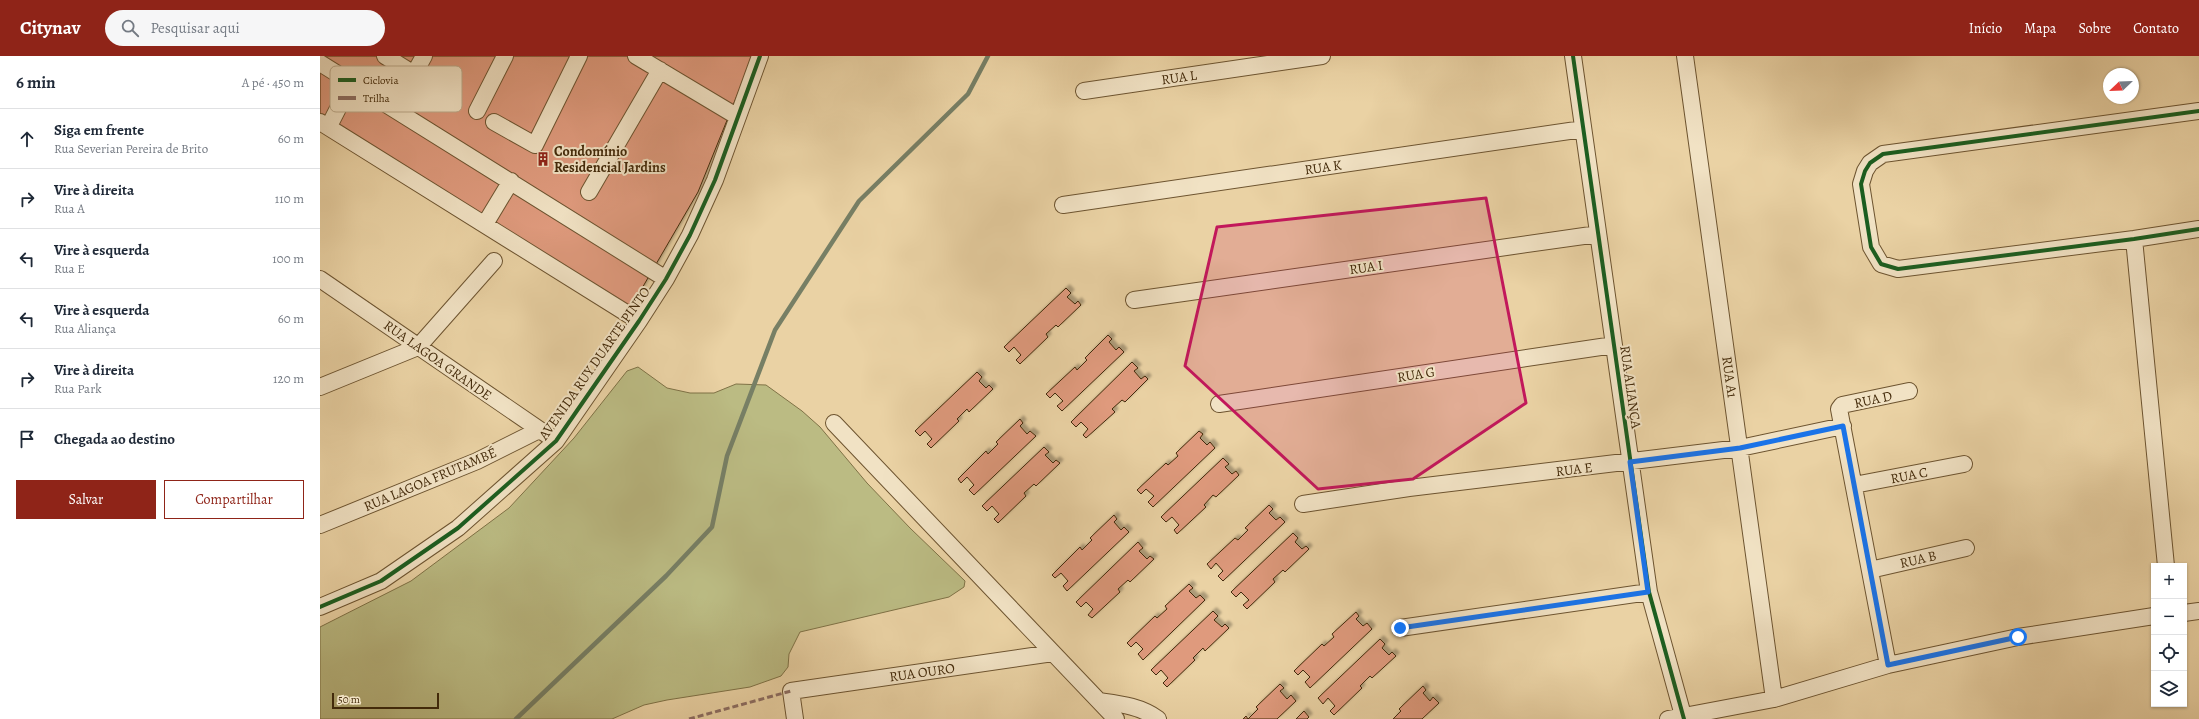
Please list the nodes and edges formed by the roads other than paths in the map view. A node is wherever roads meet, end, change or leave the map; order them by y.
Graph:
1 (385, 56) edge
2 (424, 56) edge
3 (505, 56) edge
4 (579, 56) edge
5 (760, 56) edge
6 (1322, 56) edge
7 (1573, 56) edge
8 (1685, 56) edge
9 (649, 61) edge
10 (320, 63) edge
11 (401, 66) edge
12 (418, 66) edge
13 (330, 69) edge
14 (1084, 91) dead end
15 (477, 111) dead end
16 (2199, 111) edge
17 (332, 112) edge
18 (401, 112) edge
19 (738, 117) junction
20 (494, 122) dead end
21 (324, 124) edge
22 (1583, 129) junction
23 (511, 181) junction
24 (589, 192) dead end
25 (1063, 205) dead end
26 (485, 224) junction
27 (2199, 228) edge
28 (1598, 234) junction
29 (2134, 239) junction
30 (494, 261) dead end
31 (320, 279) edge
32 (666, 279) junction
33 (1134, 300) dead end
34 (639, 321) junction
35 (1614, 345) junction
36 (418, 347) junction
37 (320, 387) edge
38 (1908, 391) dead end
39 (1219, 404) dead end
40 (834, 423) dead end
41 (1843, 426) junction
42 (540, 430) junction
43 (556, 441) junction
44 (1740, 448) junction
45 (1630, 462) junction
46 (1964, 464) dead end
47 (1854, 485) junction
48 (1303, 504) dead end
49 (320, 525) edge
50 (1966, 548) dead end
51 (2166, 563) edge
52 (1870, 570) junction
53 (1648, 592) junction
54 (320, 607) edge
55 (2199, 611) edge
56 (2187, 612) edge
57 (2151, 616) edge
58 (1400, 628) dead end
59 (1053, 653) junction
60 (1888, 665) junction
61 (1774, 699) junction
62 (1099, 702) junction
63 (1678, 718) edge
64 (795, 719) edge
65 (1116, 719) edge
66 (1158, 719) edge

1 - 11 street
2 - 12 street
3 - 15 street
4 - 20 street
5 - 19 street, AVENIDA RUY DUARTE PINTO
6 - 14 street, RUA L
7 - 22 street, RUA ALIANÇA
8 - 44 street, RUA A1
9 - 19 street
9 - 24 street
10 - 13 street
16 - 29 street
17 - 21 street
18 - 23 street
19 - 32 street, AVENIDA RUY DUARTE PINTO
21 - 26 street
22 - 25 street, RUA K
22 - 28 street, RUA ALIANÇA
23 - 26 street
23 - 32 street
26 - 34 street
27 - 29 street
28 - 33 street, RUA I
28 - 35 street, RUA ALIANÇA
29 - 51 street
30 - 36 street
31 - 36 street, RUA LAGOA GRANDE
32 - 34 street, AVENIDA RUY DUARTE PINTO
34 - 43 street, AVENIDA RUY DUARTE PINTO
35 - 39 street, RUA G
35 - 45 street, RUA ALIANÇA
36 - 37 street
36 - 42 street, RUA LAGOA GRANDE
38 - 41 street, RUA D
40 - 59 street
41 - 44 street, RUA E
41 - 47 street
42 - 43 street, RUA LAGOA GRANDE
42 - 49 street, RUA LAGOA FRUTAMBÉ
43 - 54 street, AVENIDA RUY DUARTE PINTO
44 - 45 street, RUA E
44 - 61 street, RUA A1
45 - 48 street, RUA E
45 - 53 street, RUA ALIANÇA
46 - 47 street, RUA C
47 - 52 street
50 - 52 street, RUA B
52 - 60 street
53 - 58 street
53 - 63 street, RUA ALIANÇA
55 - 56 street
57 - 60 street
59 - 62 street
59 - 64 street, RUA OURO
60 - 61 street
61 - 63 street
62 - 65 street
62 - 66 street

